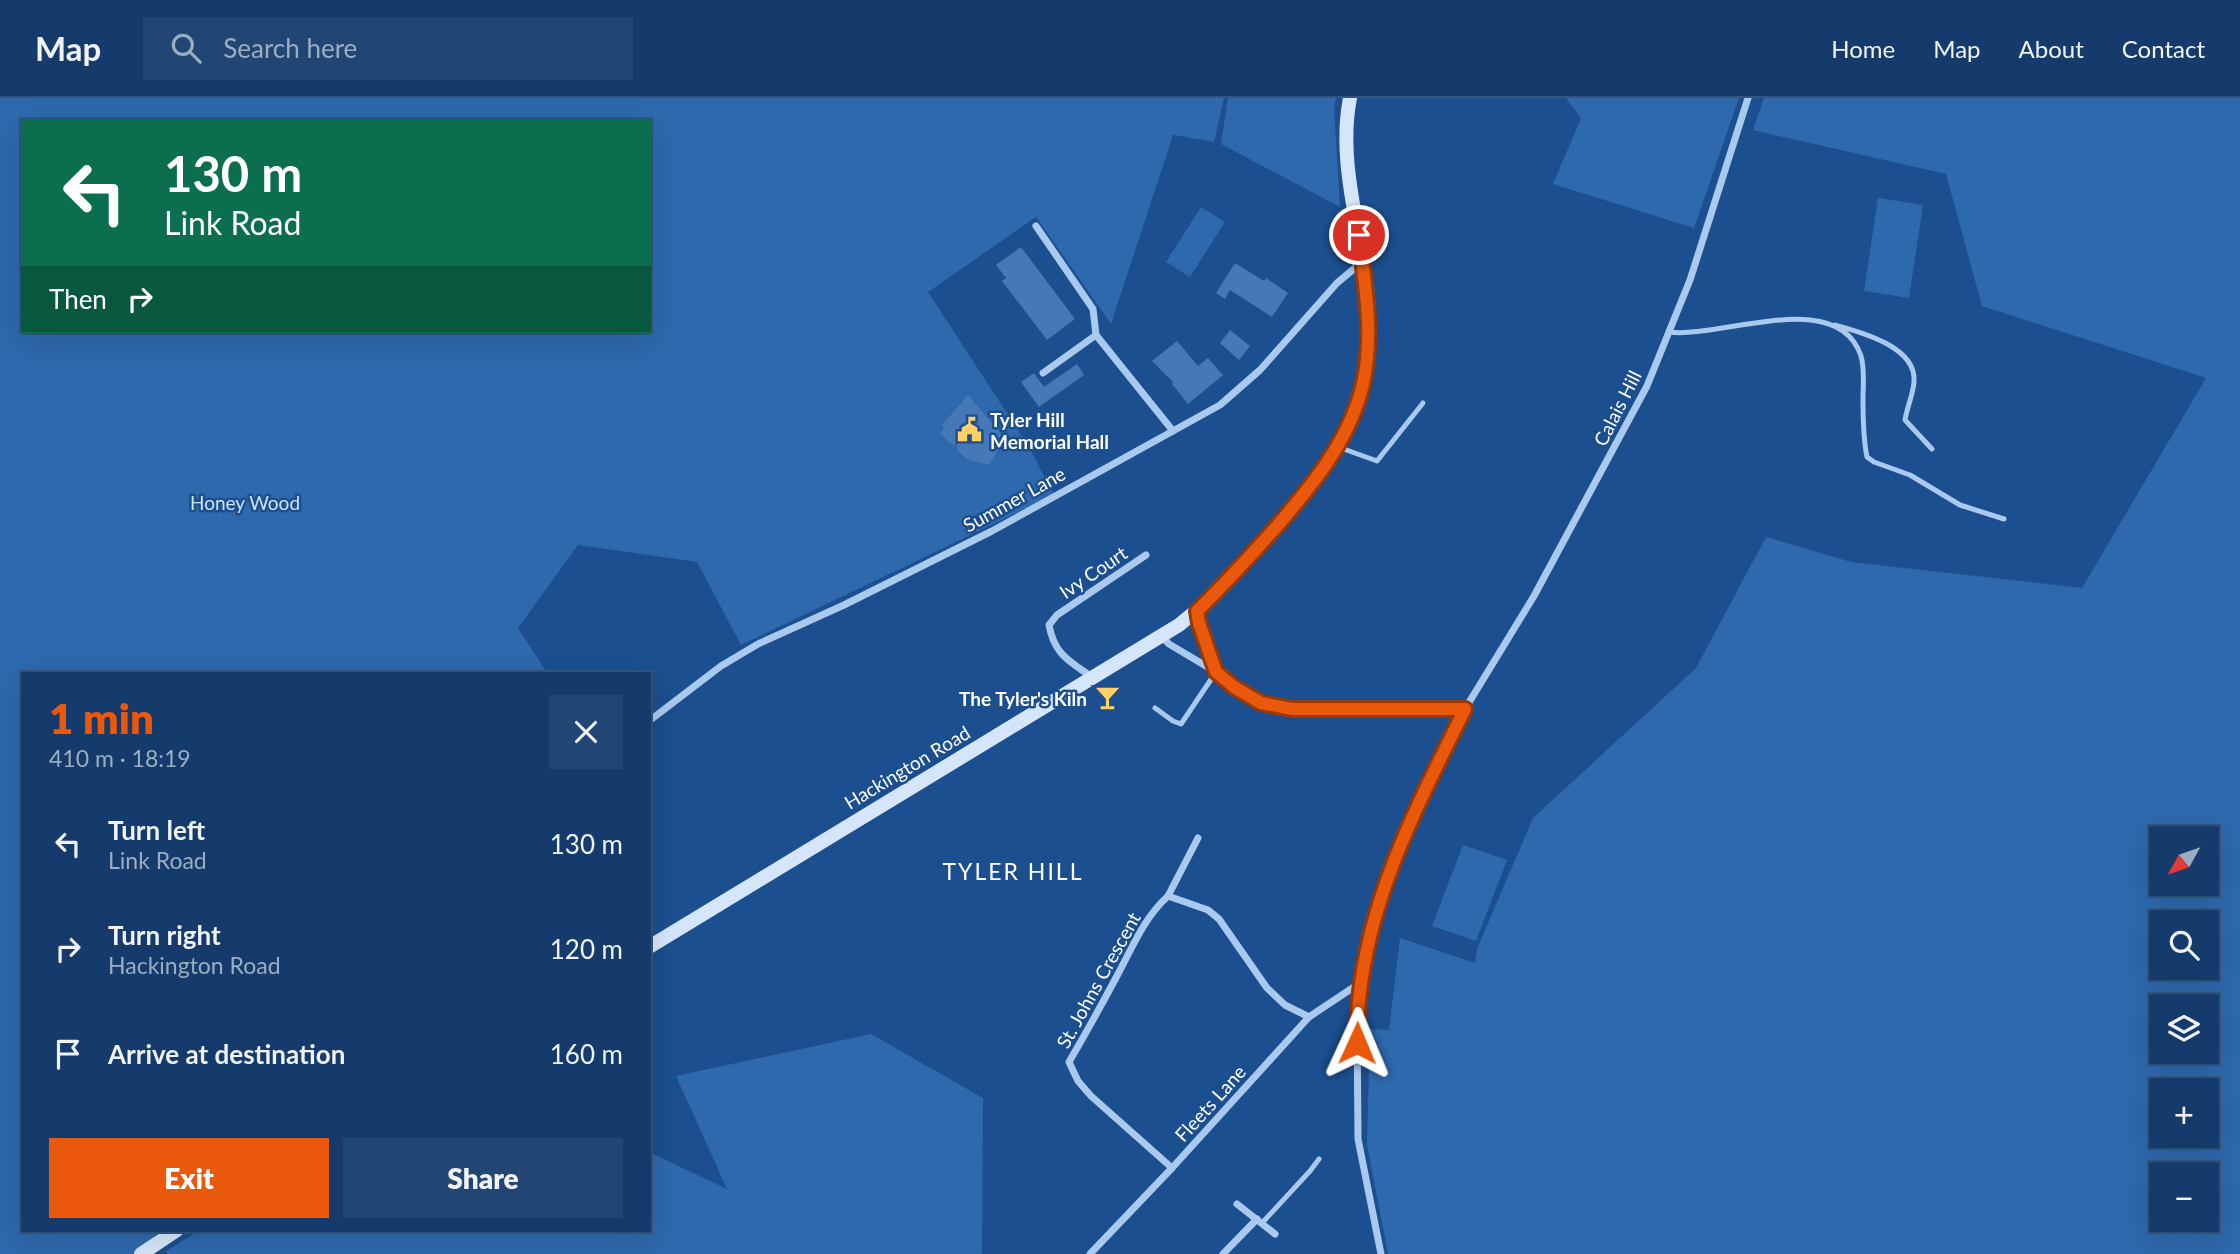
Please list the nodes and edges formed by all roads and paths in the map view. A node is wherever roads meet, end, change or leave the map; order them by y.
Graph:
1 (1350, 98) edge
2 (1748, 98) edge
3 (1036, 226) dead end
4 (1362, 262) junction
5 (1829, 324) junction
6 (1669, 332) junction
7 (1096, 335) junction
8 (1043, 373) dead end
9 (1423, 403) dead end
10 (1173, 431) junction
11 (1338, 446) junction
12 (1932, 449) dead end
13 (2004, 519) dead end
14 (1146, 555) dead end
15 (1197, 611) junction
16 (1161, 636) junction
17 (1216, 672) junction
18 (1092, 677) junction
19 (1155, 708) dead end
20 (1465, 709) junction
21 (651, 719) edge
22 (1198, 838) dead end
23 (1168, 896) junction
24 (651, 946) edge
25 (1360, 983) junction
26 (1309, 1017) junction
27 (1319, 1159) dead end
28 (1172, 1168) junction
29 (1237, 1204) dead end
30 (1259, 1221) junction
31 (174, 1232) edge
32 (1275, 1234) dead end
33 (141, 1254) edge
34 (1090, 1254) edge
35 (1223, 1254) edge
36 (1381, 1254) edge

1 - 4 street, Hackington Road
2 - 6 street, Calais Hill
3 - 7 street
4 - 10 street, Summer Lane
4 - 11 street, Hackington Road
5 - 6 lane
5 - 12 lane
5 - 13 lane
6 - 20 street, Calais Hill
7 - 8 street
7 - 10 street
9 - 11 lane
10 - 21 street, Summer Lane
11 - 15 street, Hackington Road
14 - 18 street, Ivy Court
15 - 16 street, Hackington Road
15 - 17 street
16 - 17 street
16 - 18 street, Hackington Road
17 - 19 lane
17 - 20 street
18 - 24 street, Hackington Road
20 - 25 street, Calais Hill
22 - 23 street, St. Johns Crescent
23 - 26 street
23 - 28 street, St. Johns Crescent
25 - 26 street, Fleets Lane
25 - 36 street, Calais Hill
26 - 28 street, Fleets Lane
27 - 30 lane
28 - 34 street, Fleets Lane
29 - 30 street
30 - 32 street
30 - 35 street
31 - 33 street

